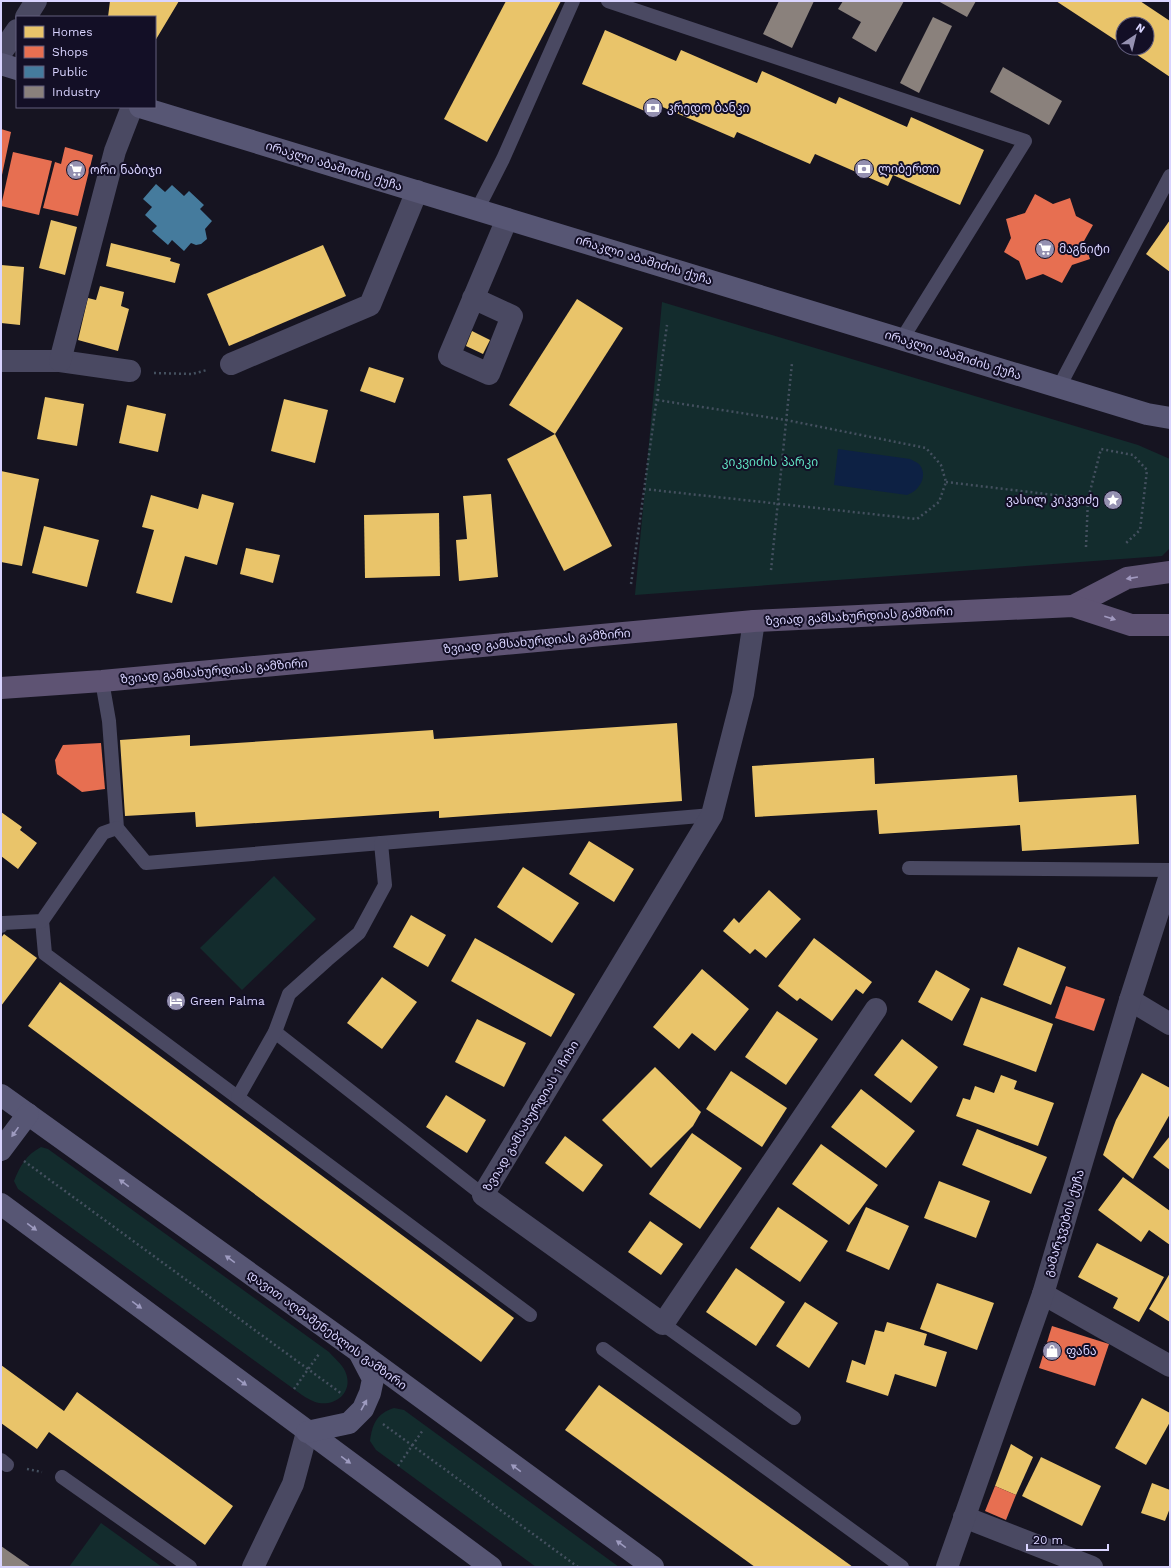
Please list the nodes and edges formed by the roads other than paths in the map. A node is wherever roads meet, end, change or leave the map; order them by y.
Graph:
1 (36, 1) edge
2 (573, 1) edge
3 (608, 1) edge
4 (27, 16) edge
5 (16, 31) edge
6 (1, 53) edge
7 (1, 64) edge
8 (16, 69) edge
9 (132, 108) edge
10 (143, 108) edge
11 (1169, 180) edge
12 (416, 191) junction
13 (476, 210) junction
14 (506, 219) junction
15 (473, 298) dead end
16 (902, 340) junction
17 (1, 361) edge
18 (60, 361) junction
19 (231, 364) road end
20 (130, 371) road end
21 (1059, 387) junction
22 (1147, 414) junction
23 (1170, 418) edge
24 (1170, 428) edge
25 (1170, 572) edge
26 (1073, 606) junction
27 (754, 621) junction
28 (1170, 625) edge
29 (102, 681) junction
30 (1, 688) edge
31 (712, 815) junction
32 (117, 828) junction
33 (381, 842) junction
34 (908, 868) dead end
35 (1170, 870) edge
36 (1170, 875) edge
37 (42, 921) junction
38 (1, 926) edge
39 (1130, 1000) junction
40 (876, 1009) dead end
41 (1170, 1024) edge
42 (275, 1032) junction
43 (1, 1095) edge
44 (238, 1097) junction
45 (28, 1114) junction
46 (3, 1149) edge
47 (483, 1195) junction
48 (1, 1204) edge
49 (1043, 1294) junction
50 (530, 1315) dead end
51 (663, 1324) junction
52 (603, 1349) dead end
53 (358, 1351) junction
54 (1170, 1366) edge
55 (794, 1418) dead end
56 (307, 1432) junction
57 (62, 1477) road end
58 (964, 1517) junction
59 (190, 1567) edge
60 (253, 1567) edge
61 (490, 1567) edge
62 (653, 1567) edge
63 (902, 1567) edge
64 (947, 1567) edge
65 (1092, 1567) edge

1 - 4 street
2 - 13 lane
3 - 16 lane
5 - 6 street
7 - 8 main road
9 - 18 street
10 - 12 main road, ირაკლი აბაშიძის ქუჩა
11 - 21 lane
12 - 13 main road, ირაკლი აბაშიძის ქუჩა
12 - 19 street
13 - 14 main road, ირაკლი აბაშიძის ქუჩა
14 - 15 street
14 - 16 main road, ირაკლი აბაშიძის ქუჩა
16 - 21 main road, ირაკლი აბაშიძის ქუჩა
17 - 18 street
18 - 20 street
21 - 22 main road, ირაკლი აბაშიძის ქუჩა
22 - 23 main road, ირაკლი აბაშიძის ქუჩა
22 - 24 main road, ირაკლი აბაშიძის ქუჩა
25 -> 26 main road, ზვიად გამსახურდიას გამზირი
26 - 27 main road, ზვიად გამსახურდიას გამზირი
26 -> 28 main road, ზვიად გამსახურდიას გამზირი
27 - 29 main road, ზვიად გამსახურდიას გამზირი
27 - 31 street, ზვიად გამსახურდიას 1 ჩიხი
29 - 30 main road, ზვიად გამსახურდიას გამზირი
29 - 32 lane
31 - 33 lane
31 - 47 street, ზვიად გამსახურდიას 1 ჩიხი
32 - 33 lane
32 - 37 lane
33 - 42 lane
34 - 35 lane
36 - 39 street, გამარჯვების ქუჩა
37 - 38 lane
37 - 44 lane
39 - 41 street
39 - 49 street, გამარჯვების ქუჩა
40 - 51 street
42 - 44 lane
42 - 47 lane
43 - 45 main road, დავით აღმაშენებლის გამზირი
44 - 50 lane
45 -> 46 main road
53 -> 45 main road, დავით აღმაშენებლის გამზირი
47 - 51 street, ზვიად გამსახურდიას 1 ჩიხი
48 -> 56 main road
49 - 54 street
49 - 58 street, გამარჯვების ქუჩა
51 - 55 lane
52 - 63 lane
56 -> 53 main road
62 -> 53 main road, დავით აღმაშენებლის გამზირი
56 - 60 street
56 -> 61 main road
57 - 59 lane
58 - 64 street, გამარჯვების ქუჩა
58 - 65 street

